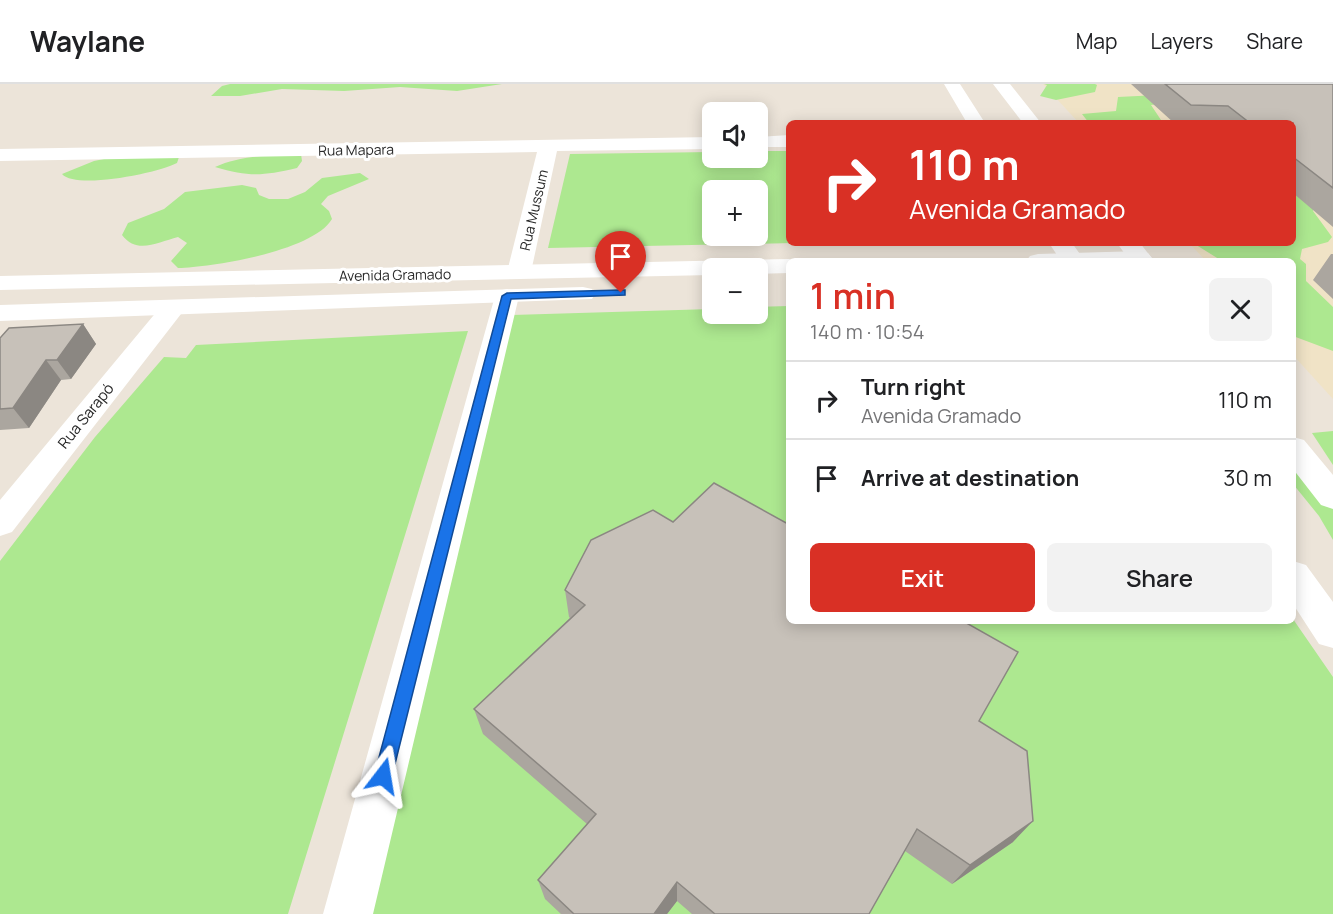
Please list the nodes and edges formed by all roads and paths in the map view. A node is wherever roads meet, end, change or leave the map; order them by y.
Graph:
1 (952, 84) edge
2 (1001, 84) edge
3 (974, 120) edge
4 (1030, 120) edge
5 (786, 141) edge
6 (768, 142) edge
7 (702, 143) edge
8 (548, 147) junction
9 (0, 155) edge
10 (1137, 254) edge
11 (1100, 258) edge
12 (786, 266) edge
13 (0, 283) edge
14 (513, 284) junction
15 (786, 288) edge
16 (768, 289) edge
17 (702, 290) edge
18 (172, 309) junction
19 (0, 313) edge
20 (1296, 452) edge
21 (1333, 497) edge
22 (0, 523) edge
23 (1296, 578) edge
24 (1333, 632) edge
25 (348, 914) edge

1 - 3 street
2 - 4 street
5 - 6 street
7 - 8 street, Rua Mapara
8 - 9 street, Rua Mapara
8 - 14 street, Rua Mussum
10 - 11 street
12 - 14 street, Avenida Gramado
13 - 14 street, Avenida Gramado
14 - 17 street, Avenida Gramado
14 - 18 street, Avenida Gramado
14 - 25 street, Rua Mussum
15 - 16 street
18 - 19 street, Avenida Gramado
18 - 22 street, Rua Sarapó
20 - 21 street
23 - 24 street

